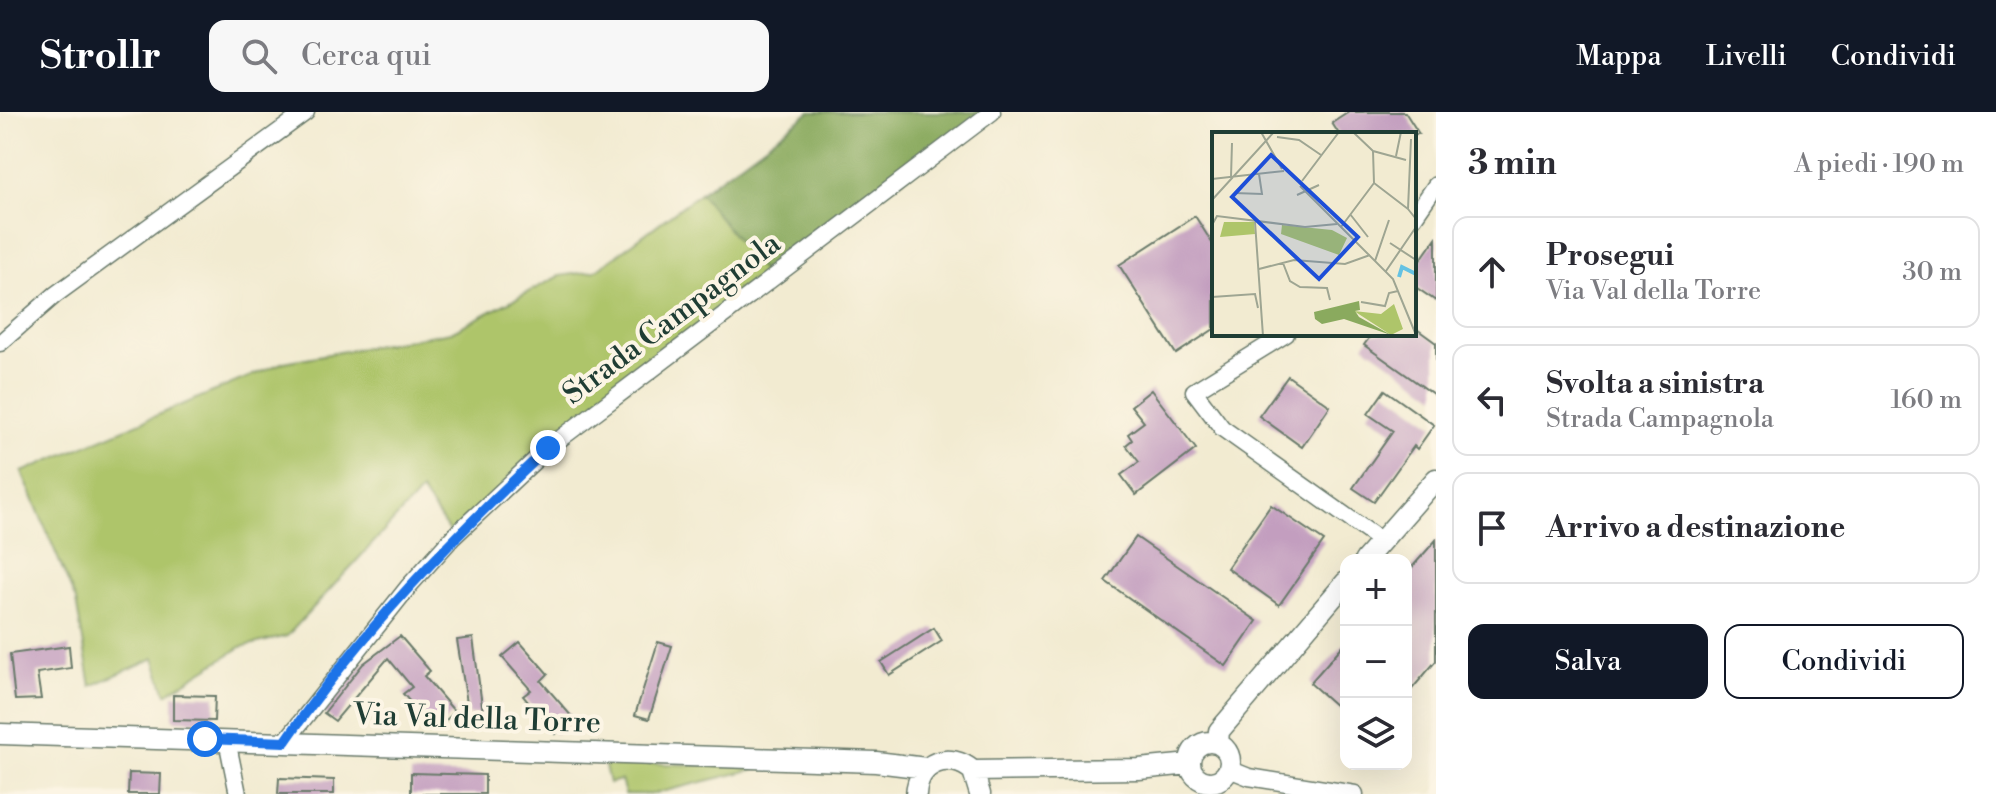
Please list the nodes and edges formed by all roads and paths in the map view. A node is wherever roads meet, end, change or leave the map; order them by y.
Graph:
1 (306, 112) edge
2 (992, 112) edge
3 (1436, 185) edge
4 (1416, 214) edge
5 (1283, 336) edge
6 (0, 343) edge
7 (1436, 479) edge
8 (1381, 541) junction
9 (1370, 554) edge
10 (1340, 589) edge
11 (0, 734) edge
12 (227, 740) junction
13 (285, 742) junction
14 (1218, 743) junction
15 (1190, 764) junction
16 (904, 768) junction
17 (926, 768) junction
18 (1229, 769) junction
19 (1010, 770) junction
20 (973, 771) junction
21 (916, 793) edge
22 (238, 794) edge
23 (982, 794) edge
24 (1355, 794) edge

1 - 6 street
2 - 13 street, Strada Campagnola
3 - 4 street
5 - 8 street
7 - 8 street
8 - 9 street
10 - 14 street
11 - 12 street, Via Val della Torre
12 - 13 street, Via Val della Torre
12 - 22 street
13 - 16 street, Via Val della Torre
14 - 15 street
14 - 18 street
15 - 18 street
15 - 19 street
16 - 17 street, Via Val della Torre
16 - 21 street
17 - 20 street, Via Val della Torre
17 - 21 street
18 - 24 street
19 - 20 street
19 - 23 street
20 - 23 street

